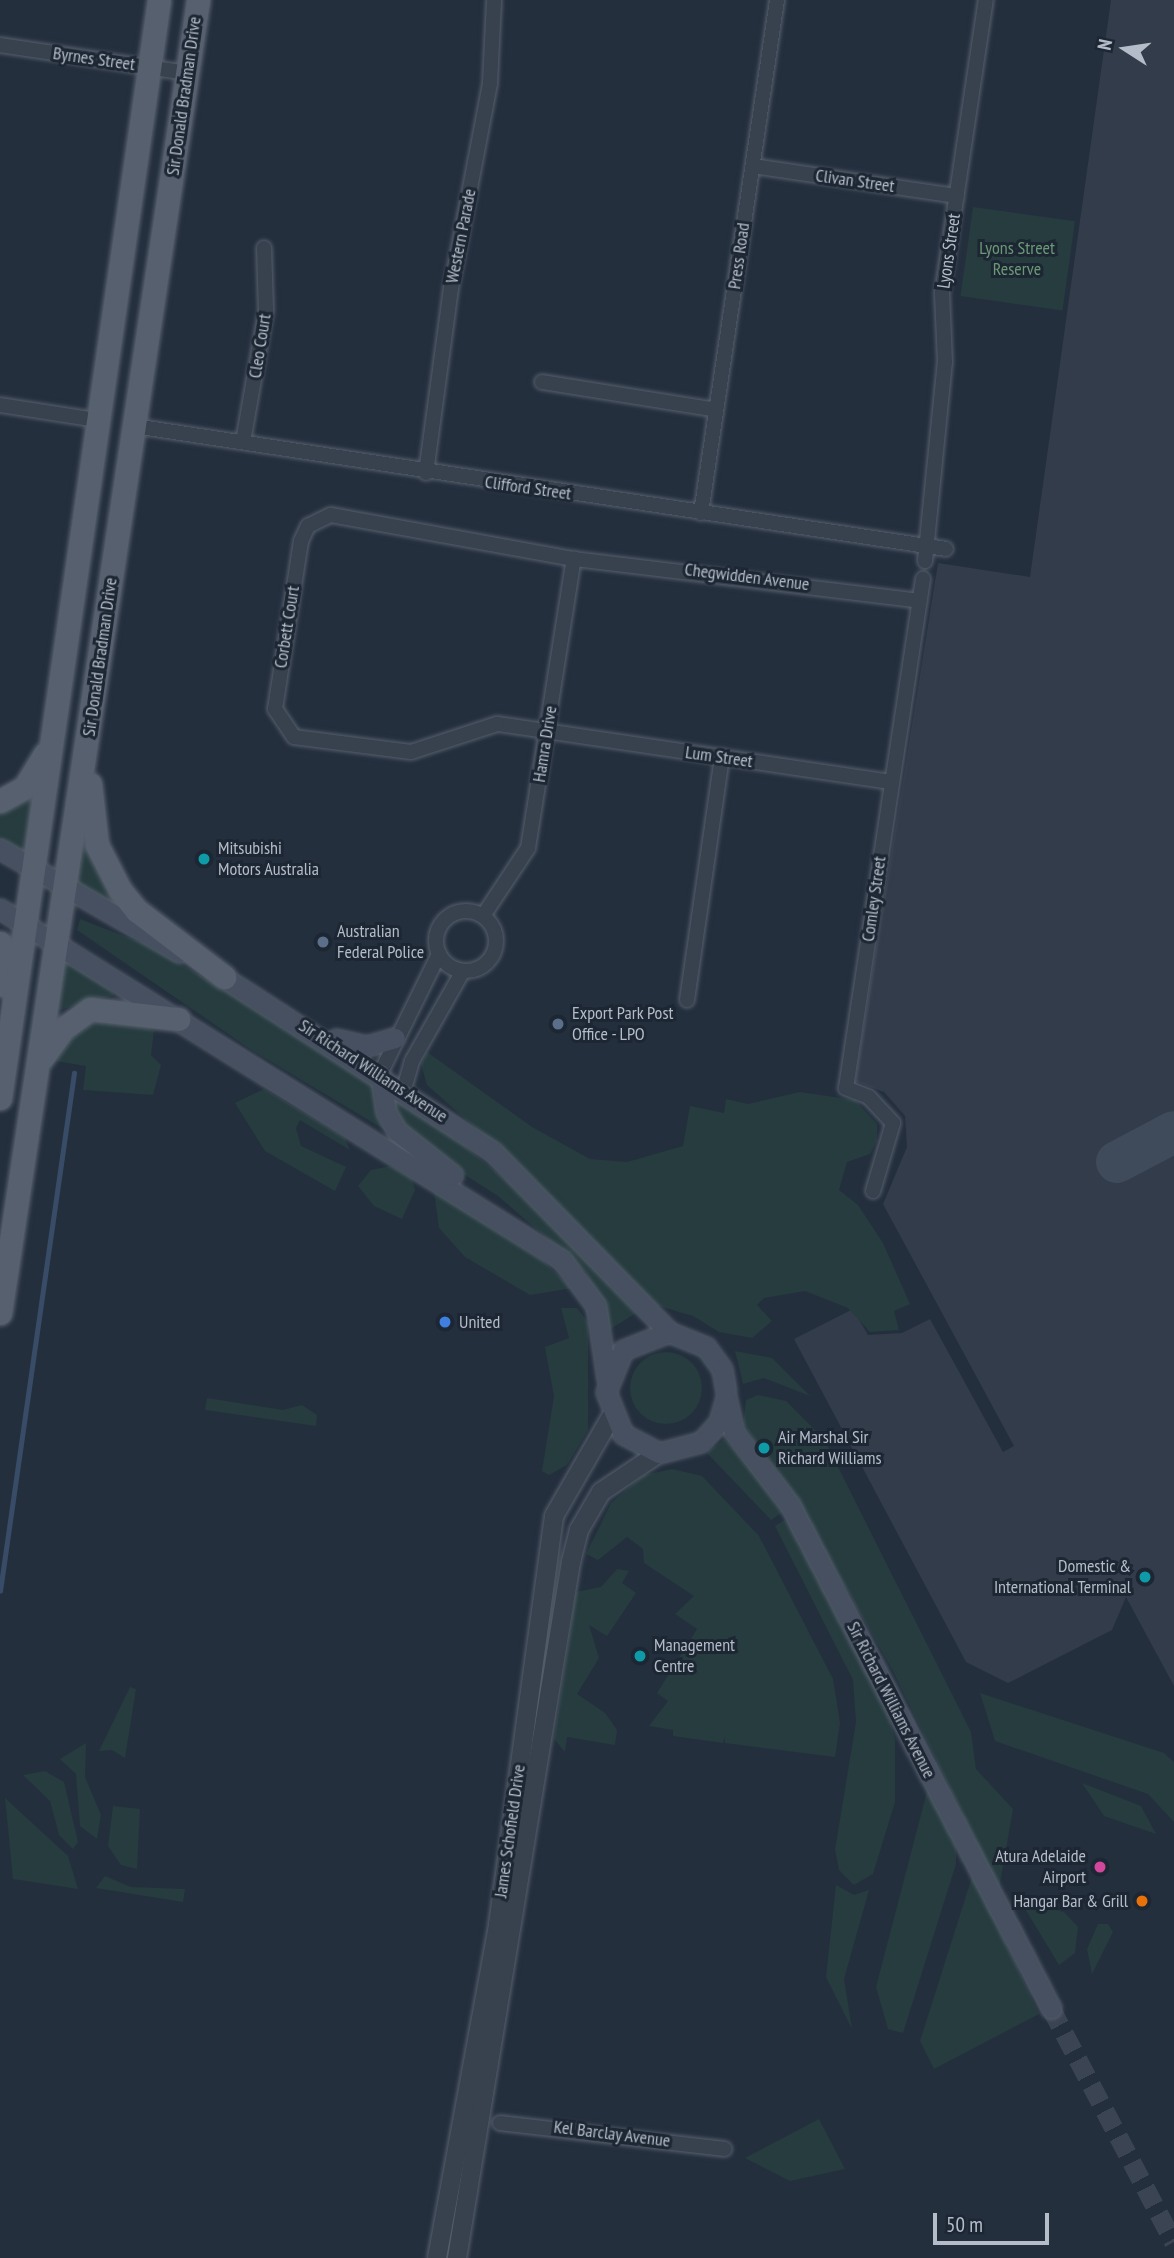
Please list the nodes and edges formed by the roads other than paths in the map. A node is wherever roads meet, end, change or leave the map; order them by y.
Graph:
1 (159, 0) edge
2 (198, 0) edge
3 (494, 0) edge
4 (777, 0) edge
5 (986, 0) edge
6 (0, 45) edge
7 (149, 67) junction
8 (187, 73) junction
9 (752, 166) junction
10 (957, 196) junction
11 (264, 248) dead end
12 (542, 382) dead end
13 (0, 405) edge
14 (716, 410) junction
15 (97, 421) junction
16 (134, 426) junction
17 (243, 442) junction
18 (426, 473) junction
19 (701, 513) junction
20 (922, 545) junction
21 (946, 549) dead end
22 (574, 558) junction
23 (925, 561) dead end
24 (923, 579) dead end
25 (919, 601) junction
26 (90, 722) junction
27 (547, 731) junction
28 (50, 743) junction
29 (722, 757) junction
30 (891, 782) junction
31 (0, 800) edge
32 (0, 849) edge
33 (32, 870) junction
34 (65, 890) junction
35 (0, 909) edge
36 (483, 916) junction
37 (24, 922) junction
38 (57, 941) junction
39 (0, 943) edge
40 (439, 954) junction
41 (463, 971) junction
42 (224, 976) junction
43 (687, 1000) dead end
44 (178, 1019) junction
45 (308, 1029) junction
46 (395, 1038) junction
47 (38, 1063) junction
48 (380, 1074) junction
49 (404, 1089) junction
50 (1, 1091) edge
51 (873, 1191) dead end
52 (513, 1224) junction
53 (0, 1313) edge
54 (668, 1332) junction
55 (607, 1379) junction
56 (726, 1394) junction
57 (611, 1417) junction
58 (659, 1452) junction
59 (1051, 2008) tunnel mouth
60 (478, 2107) junction
61 (500, 2123) junction
62 (474, 2132) junction
63 (724, 2150) dead end
64 (437, 2258) edge
65 (457, 2258) edge

1 - 7 main road, Sir Donald Bradman Drive
2 - 8 main road, Sir Donald Bradman Drive
3 - 18 street, Western Parade
4 - 9 street, Press Road
5 - 10 street, Lyons Street
6 - 7 street, Byrnes Street
7 - 8 street, Byrnes Street
7 - 15 main road, Sir Donald Bradman Drive
8 - 16 main road, Sir Donald Bradman Drive
9 - 10 street, Clivan Street
9 - 14 street, Press Road
10 - 20 street, Lyons Street
11 - 17 street, Cleo Court
12 - 14 street
13 - 15 street
14 - 19 street, Press Road
15 - 28 main road, Sir Donald Bradman Drive
16 - 17 street, Clifford Street
16 - 26 main road, Sir Donald Bradman Drive
17 - 18 street, Clifford Street
18 - 19 street, Clifford Street
19 - 20 street, Clifford Street
20 - 21 street, Clifford Street
20 - 23 street, Lyons Street
22 - 25 street, Chegwidden Avenue
22 - 27 street, Hamra Drive
22 - 27 street, Corbett Court
24 - 25 street, Comley Street
25 - 30 street, Comley Street
26 - 34 main road, Sir Donald Bradman Drive
26 - 42 main road
27 - 29 street, Lum Street
27 - 36 street, Hamra Drive
28 - 31 main road
28 - 33 main road, Sir Donald Bradman Drive
29 - 30 street, Lum Street
29 - 43 street
30 - 51 street, Comley Street
32 - 33 main road, Sir Richard Williams Avenue
33 - 34 main road, Sir Richard Williams Avenue
33 - 37 main road, Sir Donald Bradman Drive
34 - 38 main road, Sir Donald Bradman Drive
34 - 42 main road, Sir Richard Williams Avenue
35 - 37 main road
36 - 40 street
36 - 41 street
37 - 38 main road
37 - 50 main road, Sir Donald Bradman Drive
38 - 44 main road
38 - 47 main road, Sir Donald Bradman Drive
39 - 50 main road
40 - 41 street
40 - 46 street
41 - 49 street
42 - 45 main road, Sir Richard Williams Avenue
44 - 47 main road
44 - 52 main road
45 - 46 main road
45 - 48 main road, Sir Richard Williams Avenue
46 - 48 street
47 - 53 main road, Sir Donald Bradman Drive
48 - 49 main road, Sir Richard Williams Avenue
48 - 52 main road
49 - 54 main road, Sir Richard Williams Avenue
52 - 55 main road
54 - 55 main road
54 - 56 main road
55 - 57 main road
56 - 58 main road
56 - 59 main road, Sir Richard Williams Avenue
57 - 58 main road
57 - 64 street, James Schofield Drive
58 - 60 street, James Schofield Drive
60 - 61 street, Kel Barclay Avenue
60 - 62 street, James Schofield Drive
61 - 62 street, Kel Barclay Avenue
61 - 63 street, Kel Barclay Avenue
62 - 65 street, James Schofield Drive

